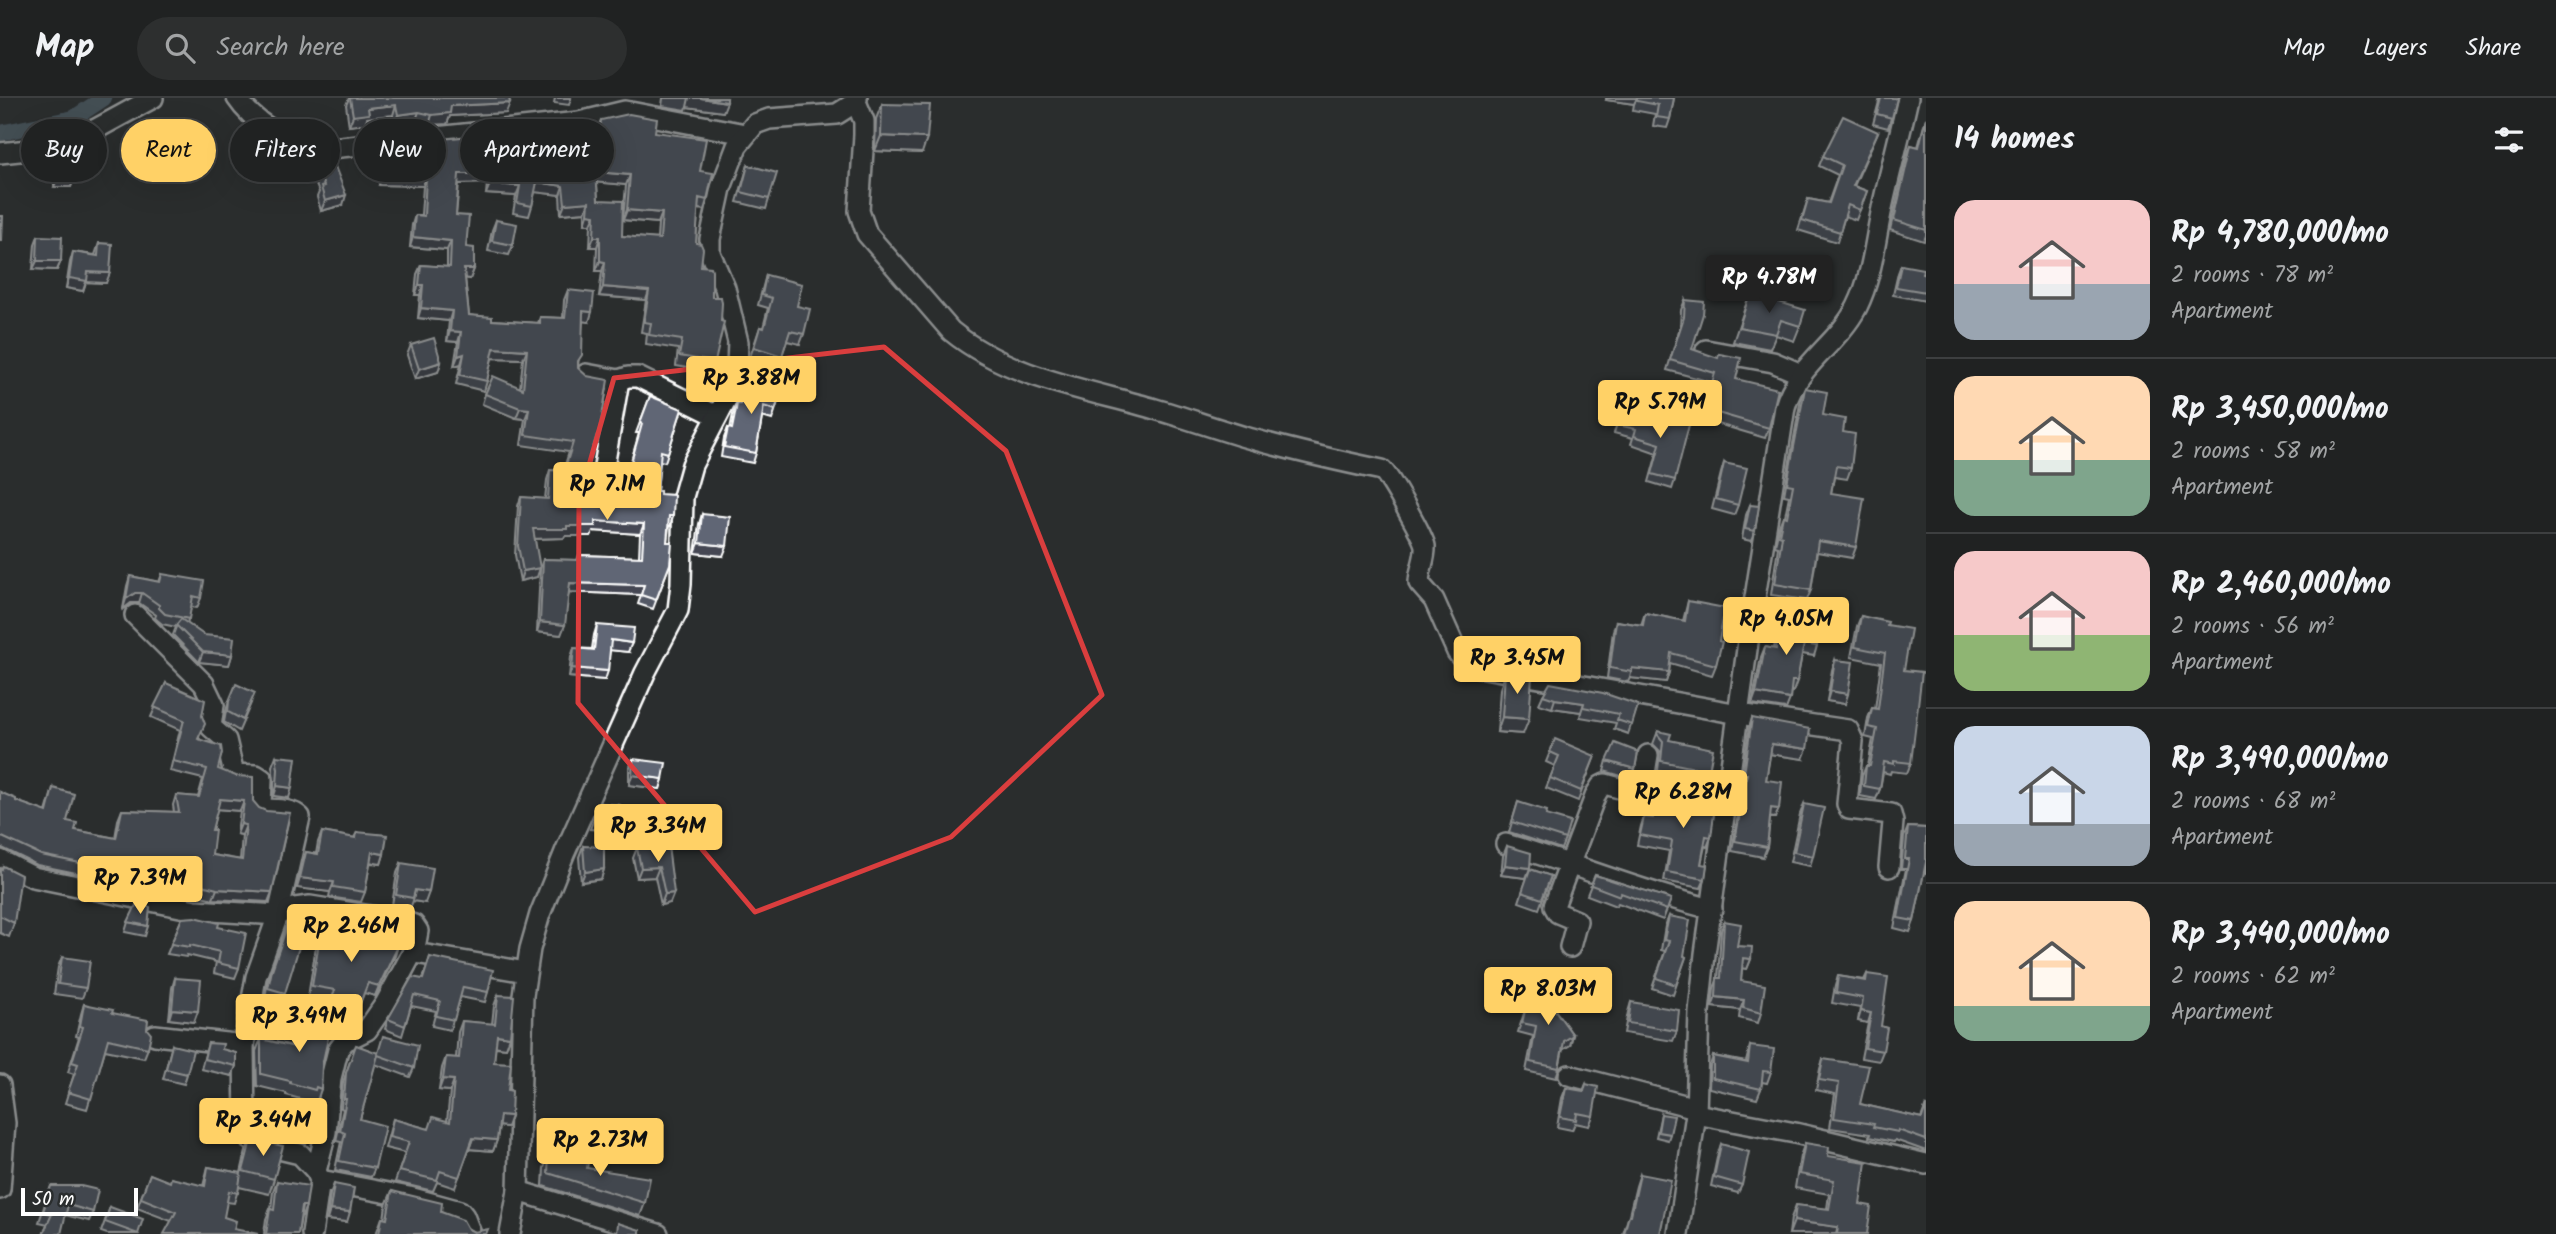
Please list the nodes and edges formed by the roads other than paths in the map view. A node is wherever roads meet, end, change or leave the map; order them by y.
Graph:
1 (153, 98) edge
2 (237, 98) edge
3 (1908, 98) edge
4 (857, 100) edge
5 (745, 134) junction
6 (0, 153) edge
7 (1706, 350) dead end
8 (586, 374) edge
9 (1801, 374) junction
10 (619, 380) junction
11 (717, 416) junction
12 (602, 478) dead end
13 (135, 615) dead end
14 (1739, 714) junction
15 (1648, 755) dead end
16 (1645, 780) junction
17 (1726, 798) junction
18 (1506, 844) edge
19 (0, 860) edge
20 (1569, 863) junction
21 (1889, 866) dead end
22 (1712, 909) junction
23 (278, 915) junction
24 (1570, 947) dead end
25 (415, 948) junction
26 (526, 972) junction
27 (155, 1035) dead end
28 (244, 1045) junction
29 (1569, 1075) dead end
30 (0, 1085) edge
31 (1696, 1111) junction
32 (1926, 1164) edge
33 (318, 1175) junction
34 (0, 1189) edge
35 (518, 1191) junction
36 (312, 1234) edge
37 (471, 1234) edge
38 (510, 1234) edge
39 (658, 1234) edge
40 (1678, 1234) edge

1 - 6 street
2 - 5 street
3 - 9 street
4 - 5 street
4 - 14 street
5 - 11 street
7 - 9 street
8 - 10 street
9 - 14 street
10 - 11 street
10 - 12 street
11 - 26 street
13 - 23 street
14 - 17 street
14 - 21 street
15 - 16 street
16 - 17 street
16 - 20 street
17 - 22 street
18 - 20 street
19 - 23 street
20 - 22 street
20 - 24 street
22 - 31 street
23 - 25 street
23 - 28 street
25 - 26 street
25 - 33 street
26 - 35 street
27 - 28 street
28 - 33 street
29 - 31 street
30 - 34 street
31 - 32 street
31 - 40 street
33 - 36 street
33 - 37 street
35 - 38 street
35 - 39 street

